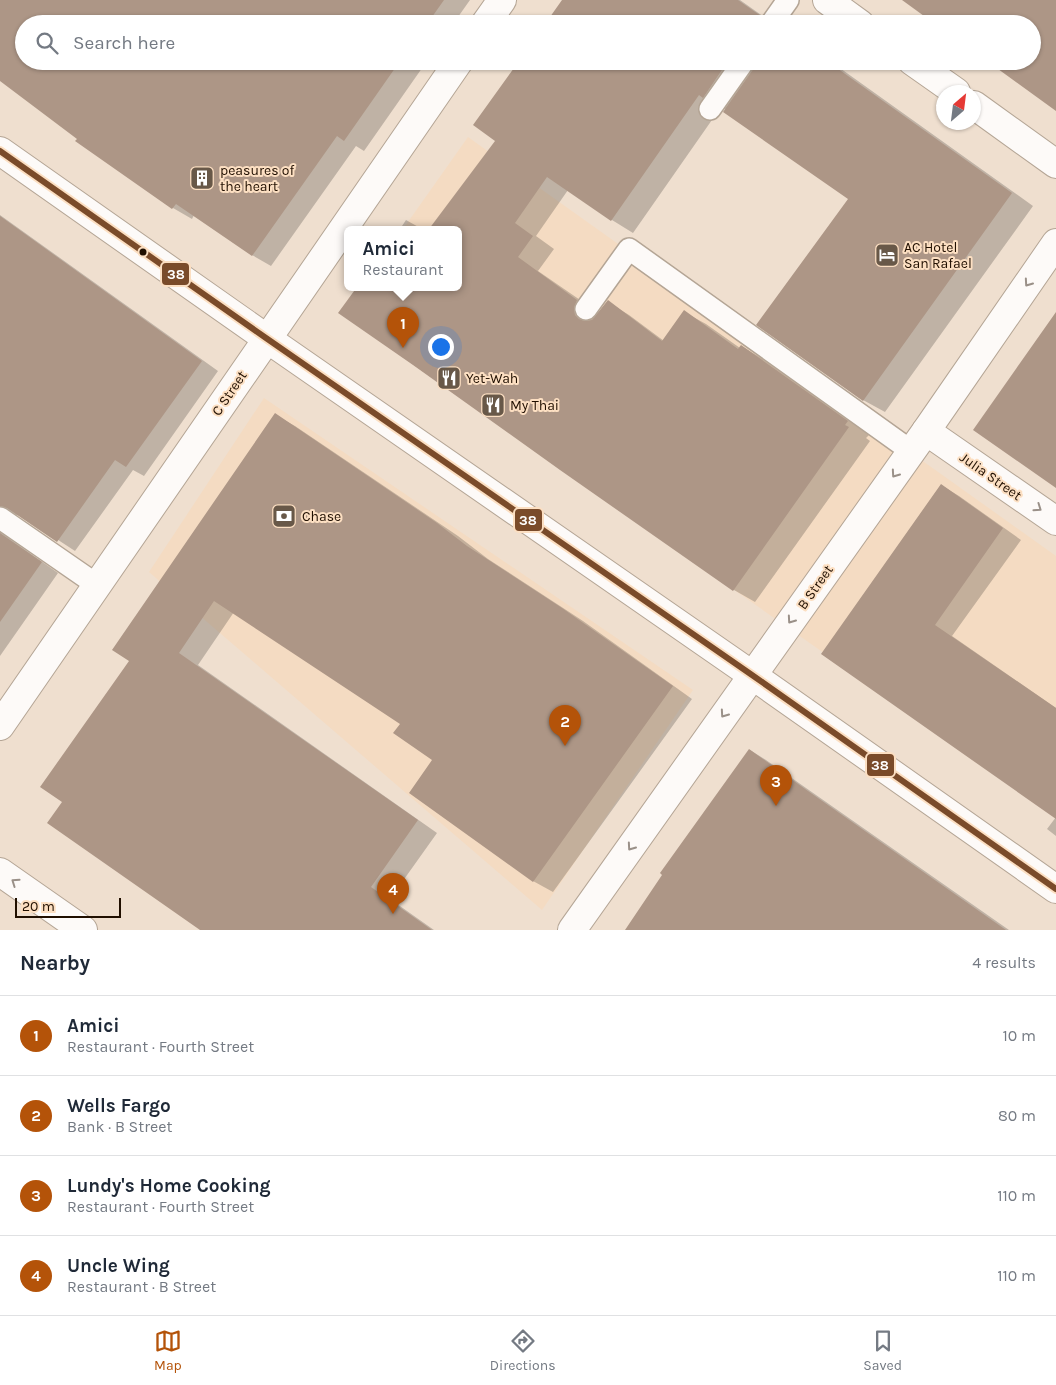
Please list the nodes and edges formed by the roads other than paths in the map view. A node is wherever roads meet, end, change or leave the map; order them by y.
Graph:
1 (502, 0) edge
2 (788, 0) edge
3 (827, 0) edge
4 (491, 15) edge
5 (777, 15) edge
6 (848, 15) edge
7 (453, 70) edge
8 (738, 70) edge
9 (925, 70) edge
10 (946, 85) edge
11 (710, 109) dead end
12 (981, 110) edge
13 (0, 151) edge
14 (1056, 164) edge
15 (344, 226) edge
16 (344, 226) edge
17 (1056, 243) edge
18 (586, 309) dead end
19 (266, 338) junction
20 (918, 441) junction
21 (0, 518) edge
22 (1056, 521) edge
23 (97, 585) junction
24 (752, 675) junction
25 (0, 726) edge
26 (0, 872) edge
27 (1056, 889) edge
28 (83, 930) edge
29 (572, 930) edge

1 - 4 street
2 - 5 lane
3 - 6 street
7 - 16 street, C Street
8 - 11 lane
9 - 10 street
12 - 14 street
13 - 19 street
15 - 19 street, C Street
17 -> 20 street, B Street
18 - 20 lane
19 - 23 street, C Street
19 - 24 street
20 -> 22 street, Julia Street
20 -> 24 street, B Street
21 - 23 lane
23 - 25 street, C Street
24 - 27 street
24 -> 29 street, B Street
28 -> 26 street

